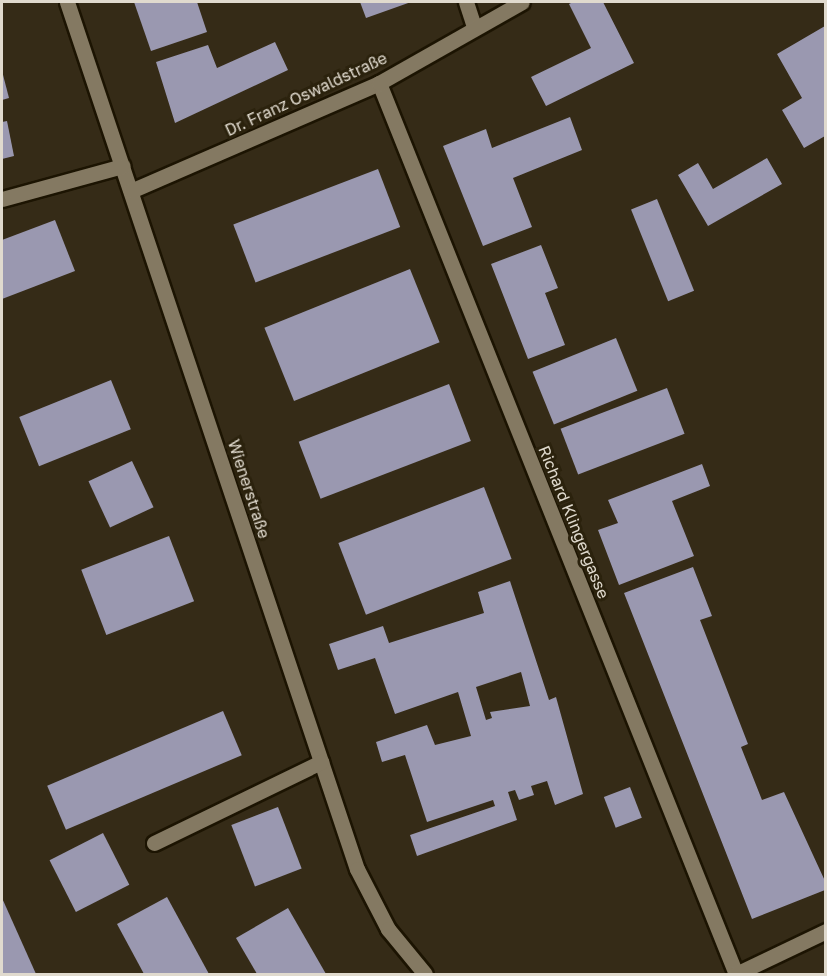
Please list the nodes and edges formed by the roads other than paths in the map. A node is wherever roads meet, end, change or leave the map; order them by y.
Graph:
1 (67, 2) edge
2 (466, 2) edge
3 (522, 2) edge
4 (474, 26) junction
5 (379, 83) junction
6 (123, 166) junction
7 (131, 191) junction
8 (2, 199) edge
9 (321, 762) junction
10 (154, 843) dead end
11 (825, 931) edge
12 (736, 974) edge
13 (425, 975) edge

1 - 6 street, Wienerstraße
2 - 4 street
3 - 4 street, Dr. Franz Oswaldstraße
4 - 5 street, Dr. Franz Oswaldstraße
5 - 7 street, Dr. Franz Oswaldstraße
5 - 12 street, Richard Klingergasse
6 - 7 street, Wienerstraße
6 - 8 street
7 - 9 street, Wienerstraße
9 - 10 street
9 - 13 street, Wienerstraße
11 - 12 street

